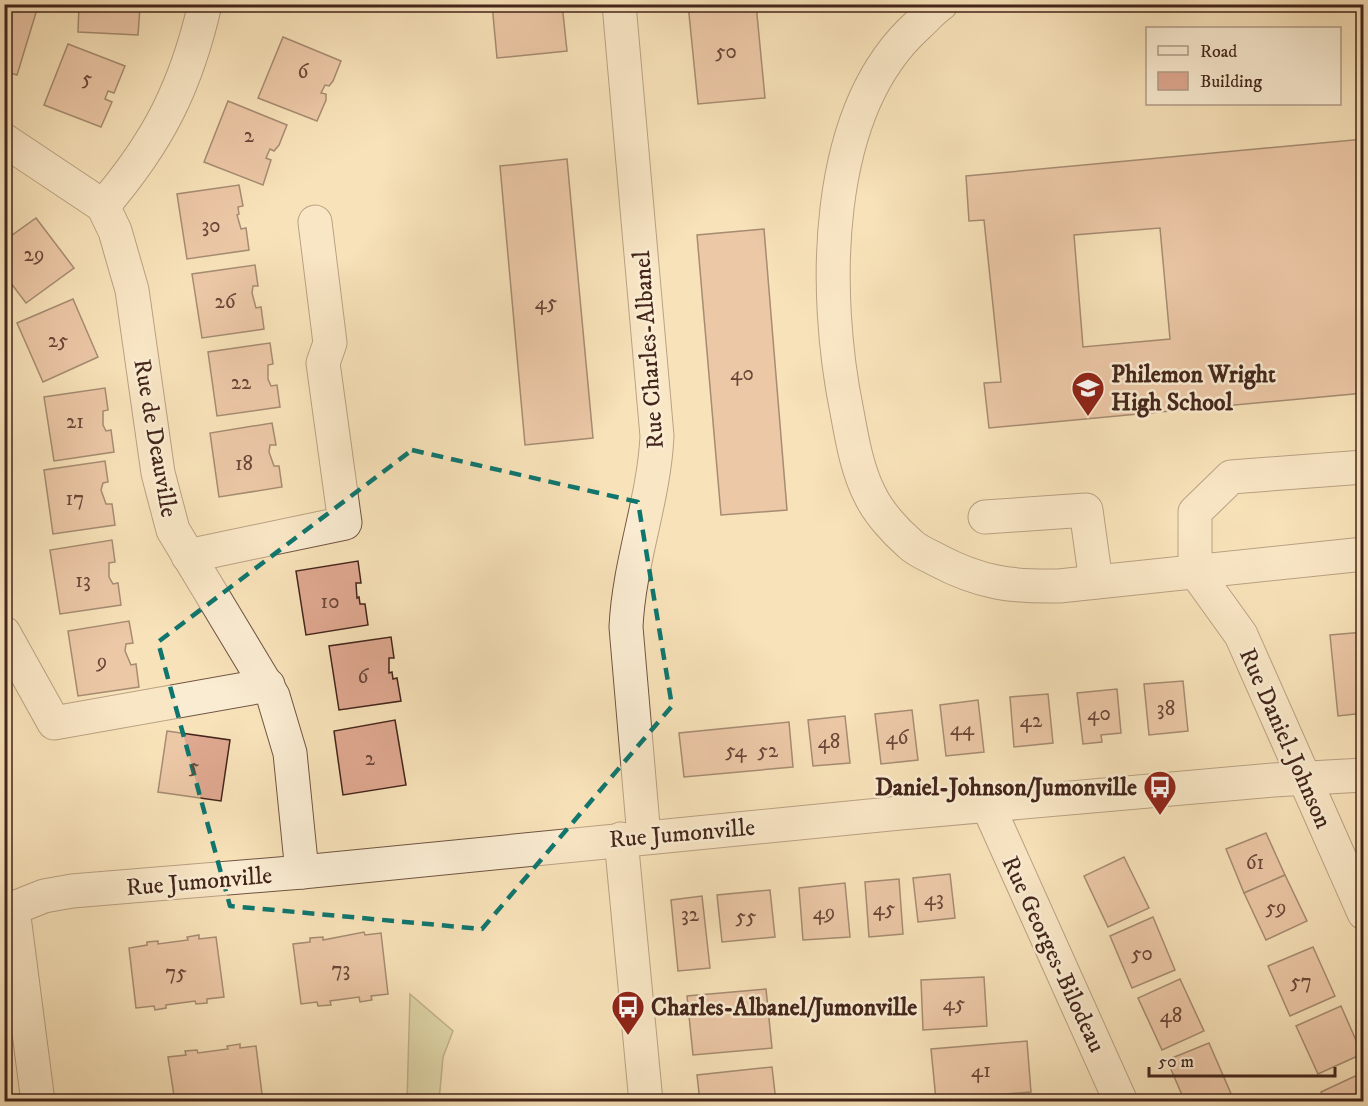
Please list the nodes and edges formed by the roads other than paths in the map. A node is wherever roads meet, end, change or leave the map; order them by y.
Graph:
1 (206, 4) edge
2 (619, 4) edge
3 (941, 4) edge
4 (4, 140) edge
5 (103, 206) junction
6 (315, 222) dead end
7 (1364, 467) edge
8 (985, 517) dead end
9 (1364, 554) edge
10 (188, 556) junction
11 (1195, 571) junction
12 (1096, 582) junction
13 (4, 633) edge
14 (268, 685) junction
15 (1364, 775) edge
16 (1305, 780) junction
17 (988, 806) junction
18 (633, 838) junction
19 (302, 872) junction
20 (9, 910) edge
21 (1364, 913) edge
22 (38, 1101) edge
23 (646, 1101) edge
24 (1120, 1101) edge

1 - 5 street
2 - 18 street, Rue Charles-Albanel
3 - 12 street
4 - 5 street
5 - 10 street, Rue de Deauville
6 - 10 street
7 - 11 street
8 - 12 street
9 - 11 street
10 - 14 street, Rue de Deauville
11 - 12 street
11 - 16 street, Rue Daniel-Johnson
13 - 14 street
14 - 19 street, Rue de Deauville
15 - 16 street, Rue Jumonville
16 - 17 street, Rue Jumonville
16 - 21 street, Rue Daniel-Johnson
17 - 18 street, Rue Jumonville
17 - 24 street, Rue Georges-Bilodeau
18 - 19 street, Rue Jumonville
18 - 23 street, Rue Charles-Albanel
19 - 20 street, Rue Jumonville
20 - 22 street

